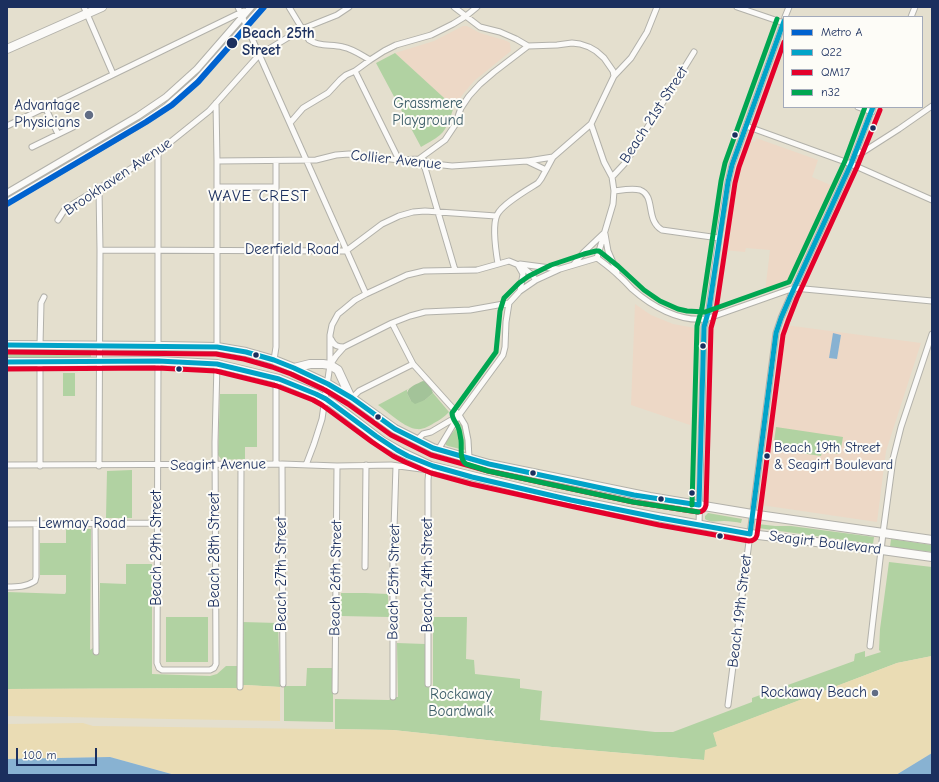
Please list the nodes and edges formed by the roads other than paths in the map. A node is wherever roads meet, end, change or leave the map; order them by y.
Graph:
1 (102, 7) edge
2 (262, 7) edge
3 (289, 7) edge
4 (349, 7) edge
5 (454, 7) edge
6 (477, 7) edge
7 (657, 7) edge
8 (736, 7) edge
9 (251, 8) edge
10 (85, 10) edge
11 (240, 12) edge
12 (466, 16) junction
13 (783, 22) edge
14 (246, 25) junction
15 (783, 25) edge
16 (302, 29) junction
17 (528, 46) junction
18 (7, 49) edge
19 (694, 52) dead end
20 (259, 55) junction
21 (370, 60) junction
22 (355, 71) junction
23 (113, 74) junction
24 (614, 76) junction
25 (216, 103) junction
26 (932, 106) edge
27 (45, 107) junction
28 (872, 109) edge
29 (290, 123) junction
30 (591, 124) junction
31 (7, 126) edge
32 (746, 126) junction
33 (73, 127) dead end
34 (58, 134) junction
35 (32, 147) dead end
36 (158, 152) junction
37 (856, 153) junction
38 (553, 157) junction
39 (306, 159) junction
40 (418, 159) junction
41 (399, 160) junction
42 (217, 161) junction
43 (276, 161) junction
44 (527, 161) junction
45 (851, 164) junction
46 (546, 170) junction
47 (612, 177) junction
48 (276, 187) junction
49 (99, 188) junction
50 (217, 188) junction
51 (614, 191) junction
52 (7, 193) edge
53 (932, 200) edge
54 (7, 202) edge
55 (438, 212) junction
56 (496, 216) junction
57 (58, 220) dead end
58 (604, 232) junction
59 (719, 238) junction
60 (100, 250) junction
61 (158, 250) junction
62 (217, 250) junction
63 (346, 250) junction
64 (276, 251) junction
65 (597, 258) junction
66 (498, 264) junction
67 (517, 264) junction
68 (574, 264) junction
69 (560, 269) junction
70 (455, 270) junction
71 (618, 275) junction
72 (536, 280) junction
73 (794, 288) junction
74 (520, 291) junction
75 (366, 294) junction
76 (44, 297) dead end
77 (932, 301) edge
78 (509, 303) junction
79 (706, 319) junction
80 (392, 323) junction
81 (932, 334) edge
82 (330, 335) junction
83 (7, 345) edge
84 (40, 345) junction
85 (100, 345) junction
86 (158, 346) junction
87 (217, 347) junction
88 (344, 347) junction
89 (274, 360) junction
90 (158, 361) junction
91 (7, 362) edge
92 (40, 362) junction
93 (99, 362) junction
94 (217, 364) junction
95 (330, 364) junction
96 (413, 364) junction
97 (294, 368) junction
98 (279, 379) junction
99 (328, 384) junction
100 (351, 397) junction
101 (326, 399) junction
102 (459, 415) junction
103 (417, 440) junction
104 (438, 450) junction
105 (469, 458) junction
106 (276, 464) junction
107 (282, 464) junction
108 (306, 464) junction
109 (7, 465) edge
110 (215, 465) junction
111 (241, 465) junction
112 (366, 465) junction
113 (40, 466) junction
114 (99, 466) junction
115 (158, 466) junction
116 (337, 466) junction
117 (396, 466) junction
118 (430, 468) junction
119 (699, 506) junction
120 (753, 514) junction
121 (157, 523) junction
122 (7, 524) edge
123 (36, 524) junction
124 (95, 524) junction
125 (699, 525) junction
126 (883, 533) junction
127 (750, 534) junction
128 (932, 540) edge
129 (882, 550) junction
130 (932, 557) edge
131 (365, 567) dead end
132 (7, 587) edge
133 (870, 646) dead end
134 (96, 652) dead end
135 (157, 663) joint
136 (283, 684) dead end
137 (428, 684) dead end
138 (240, 687) dead end
139 (335, 691) dead end
140 (393, 697) dead end
141 (728, 705) dead end

1 - 10 main road
2 - 14 street
3 - 16 street
4 - 16 street, Brookhaven Avenue
5 - 12 street
6 - 12 street
7 - 24 street
8 - 13 street
9 - 11 street
10 - 18 main road
10 - 23 street
11 - 14 street
11 - 23 street
11 - 52 street
12 - 17 street
12 - 21 street
14 - 20 street
14 - 54 street
15 - 32 street
16 - 20 street, Brookhaven Avenue
16 - 21 street
17 - 24 street
17 - 40 street
19 - 47 street, Beach 21st Street
20 - 25 street, Brookhaven Avenue
20 - 29 street
21 - 22 street
22 - 29 street
22 - 41 street
23 - 27 street
24 - 30 street
25 - 36 street, Brookhaven Avenue
25 - 42 street
26 - 37 street
27 - 31 street
27 - 34 street
28 - 37 street, Beach 19th Street
29 - 39 street
30 - 38 street
30 - 47 street
32 - 45 street
32 - 59 street
33 - 34 street
34 - 35 street
36 - 49 street, Brookhaven Avenue
36 - 61 street
37 - 45 street, Beach 19th Street
38 - 44 street, Collier Avenue
38 - 46 street
39 - 41 street, Collier Avenue
39 - 43 street, Collier Avenue
39 - 63 street
40 - 41 street, Collier Avenue
40 - 44 street, Collier Avenue
40 - 55 street
42 - 43 street, Collier Avenue
42 - 50 street
43 - 48 street
44 - 46 street, Collier Avenue
45 - 53 street
45 - 73 street, Beach 19th Street
46 - 56 street
47 - 51 street
48 - 50 street
48 - 64 street
49 - 57 street, Brookhaven Avenue
49 - 60 street
50 - 62 street
51 - 58 street
51 - 59 street
55 - 56 street, Deerfield Road
55 - 63 street, Deerfield Road
55 - 70 street
56 - 66 street
58 - 65 street
58 - 68 street
58 - 71 street
59 - 79 street
60 - 61 street, Deerfield Road
60 - 85 street
61 - 62 street, Deerfield Road
61 - 86 street
62 - 64 street, Deerfield Road
62 - 87 street
63 - 64 street, Deerfield Road
63 - 75 street
64 - 89 street
65 - 68 street
65 - 71 street
66 - 67 street
66 - 70 street
67 - 69 street
67 - 72 street
67 - 74 street
68 - 69 street
69 - 72 street
70 - 75 street
71 - 79 street
72 - 74 street
73 - 77 street
73 - 79 street
73 - 120 street, Beach 19th Street
74 - 78 street
75 - 82 street
76 - 84 street
78 - 80 street
78 - 102 street
79 - 119 street
80 - 88 street
80 - 96 street
81 - 126 street
82 - 88 street
82 - 95 street
83 - 84 main road, Seagirt Boulevard
84 - 85 main road, Seagirt Boulevard
85 - 86 main road, Seagirt Boulevard
85 - 93 street
86 - 87 main road, Seagirt Boulevard
87 - 89 main road, Seagirt Boulevard
88 - 95 street
89 - 97 main road, Seagirt Boulevard
90 - 93 main road, Seagirt Boulevard
90 - 94 main road, Seagirt Boulevard
90 - 115 street, Beach 29th Street
91 - 92 main road, Seagirt Boulevard
92 - 93 main road, Seagirt Boulevard
92 - 113 street
93 - 114 street
94 - 98 main road, Seagirt Boulevard
94 - 110 street, Beach 28th Street
95 - 97 main road
95 - 99 street
95 - 100 main road
96 - 100 street
96 - 102 street
97 - 99 main road, Seagirt Boulevard
98 - 101 main road, Seagirt Boulevard
98 - 106 street
99 - 100 main road, Seagirt Boulevard
99 - 101 street
100 - 103 main road, Seagirt Boulevard
101 - 108 street
101 - 118 main road, Seagirt Boulevard
102 - 103 street
102 - 104 street
102 - 105 street
103 - 104 main road, Seagirt Boulevard
104 - 105 main road, Seagirt Boulevard
105 - 119 main road, Seagirt Boulevard
106 - 107 street, Seagirt Avenue
106 - 111 street, Seagirt Avenue
107 - 108 street, Seagirt Avenue
107 - 136 street, Beach 27th Street
108 - 116 street, Seagirt Avenue
109 - 113 street, Seagirt Avenue
110 - 111 street, Seagirt Avenue
110 - 115 street, Seagirt Avenue
110 - 135 street, Beach 28th Street
111 - 138 street, Beach 28th Street
112 - 116 street, Seagirt Avenue
112 - 117 street, Seagirt Avenue
112 - 131 street
113 - 114 street, Seagirt Avenue
114 - 115 street, Seagirt Avenue
115 - 121 street, Beach 29th Street
116 - 139 street, Beach 26th Street
117 - 118 street, Seagirt Avenue
117 - 140 street, Beach 25th Street
118 - 125 main road, Seagirt Boulevard
118 - 137 street, Beach 24th Street
119 - 120 main road, Seagirt Boulevard
119 - 125 street
120 - 126 main road, Seagirt Boulevard
120 - 127 street, Beach 19th Street
121 - 124 street, Lewmay Road
121 - 135 street, Beach 29th Street
122 - 123 street, Lewmay Road
123 - 124 street, Lewmay Road
123 - 132 street
124 - 134 street
125 - 127 main road, Seagirt Boulevard
126 - 128 main road, Seagirt Boulevard
126 - 129 street
127 - 129 main road, Seagirt Boulevard
127 - 141 street, Beach 19th Street
129 - 130 main road, Seagirt Boulevard
129 - 133 street

